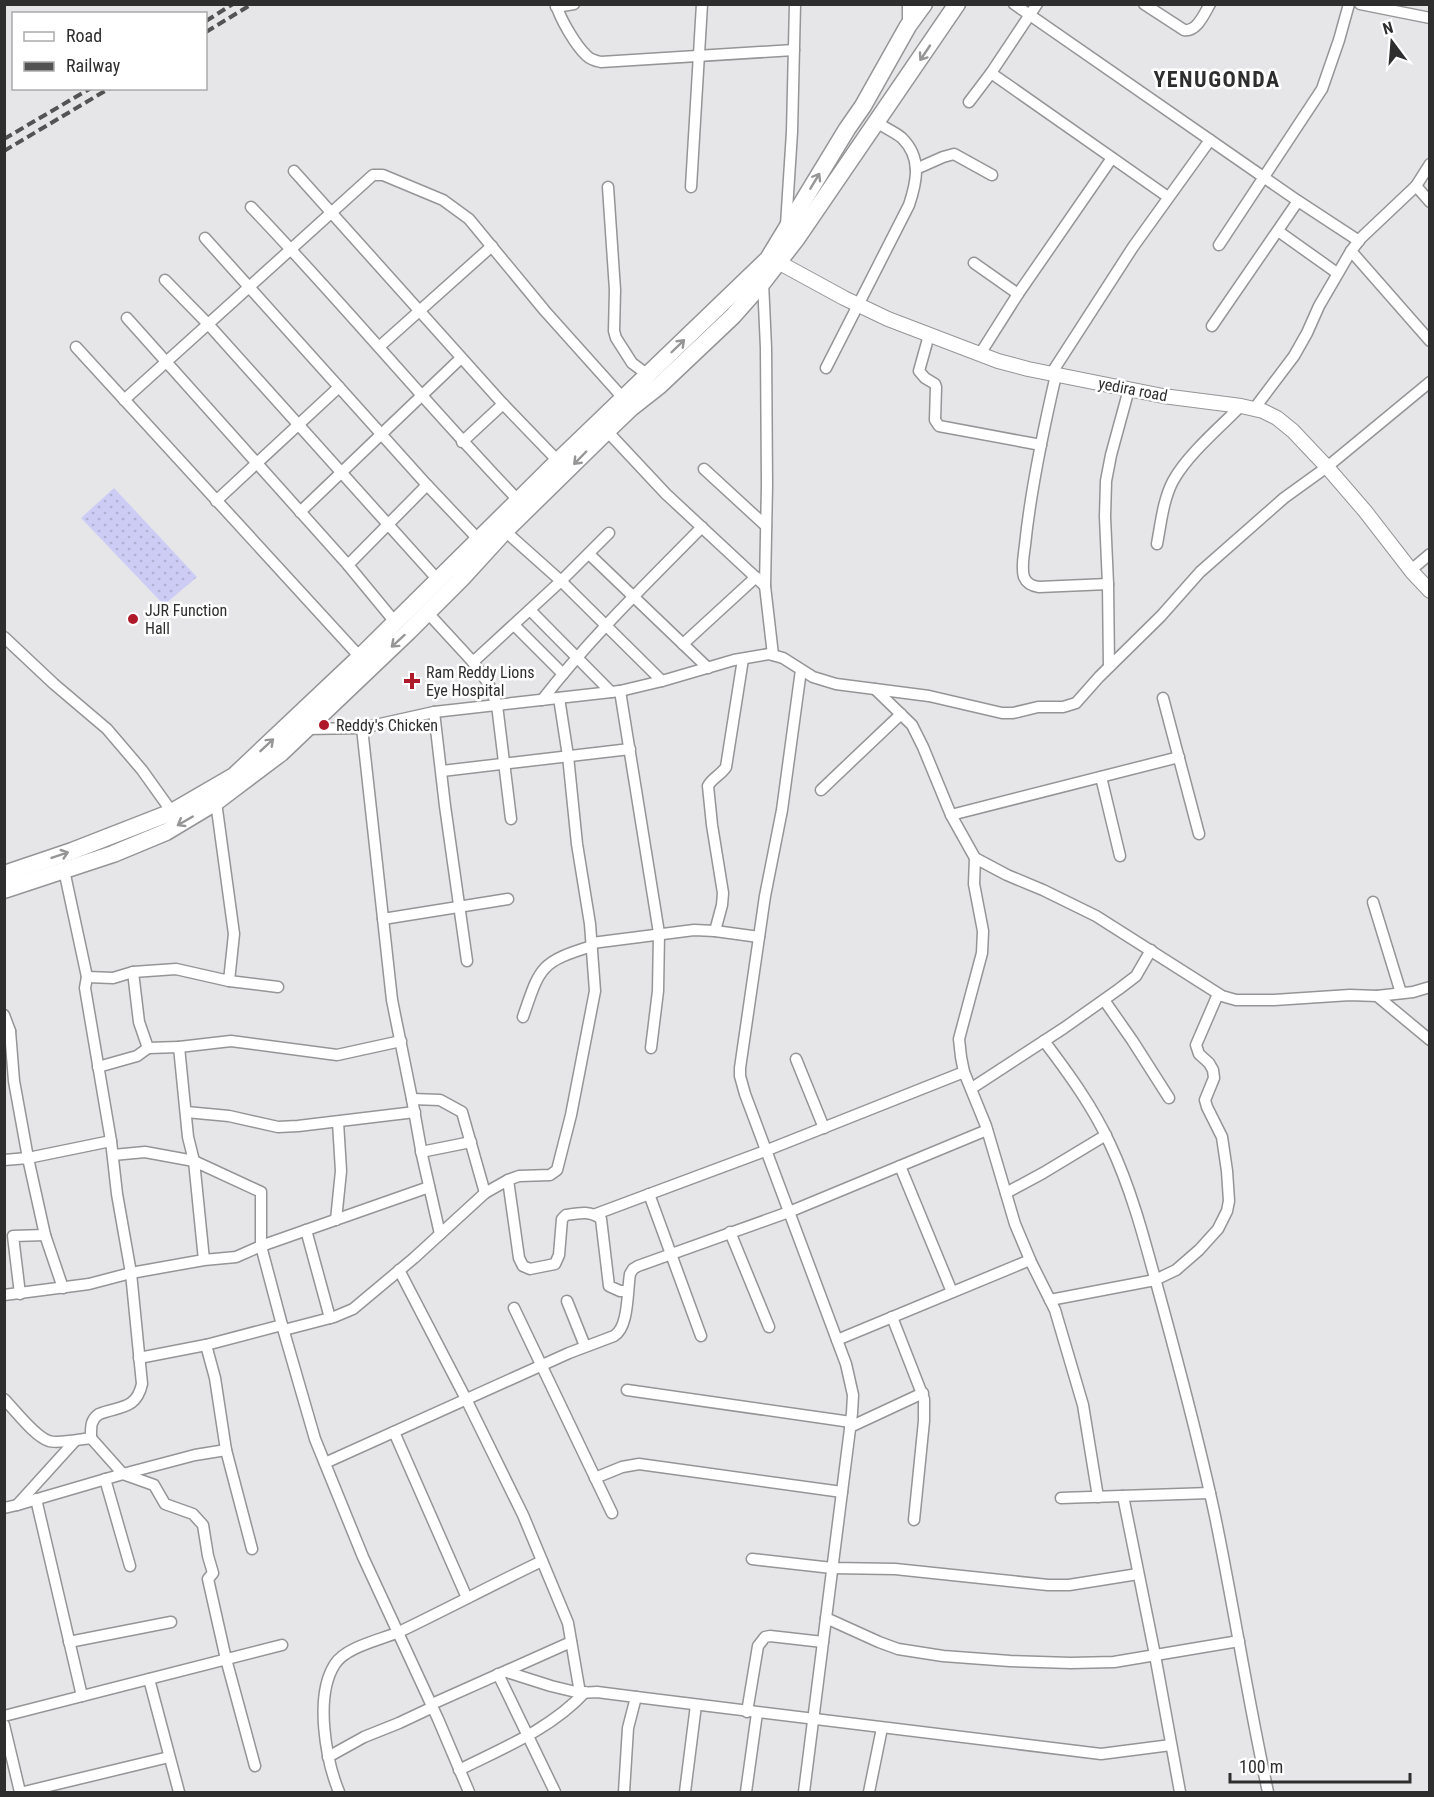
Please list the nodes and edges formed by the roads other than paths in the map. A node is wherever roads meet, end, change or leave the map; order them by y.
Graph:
1 (574, 4) edge
2 (702, 4) edge
3 (795, 4) edge
4 (908, 4) edge
5 (924, 4) edge
6 (957, 4) edge
7 (1014, 4) edge
8 (1038, 4) edge
9 (1144, 4) edge
10 (1210, 4) edge
11 (1349, 4) edge
12 (1360, 4) edge
13 (556, 6) edge
14 (1029, 16) junction
15 (1430, 18) edge
16 (908, 26) junction
17 (794, 50) junction
18 (698, 56) junction
19 (991, 73) junction
20 (969, 102) dead end
21 (878, 123) junction
22 (1210, 140) junction
23 (1112, 158) junction
24 (1430, 164) edge
25 (916, 169) junction
26 (294, 171) dead end
27 (992, 175) dead end
28 (1264, 178) junction
29 (1416, 186) junction
30 (608, 187) dead end
31 (691, 187) dead end
32 (1168, 198) junction
33 (1298, 201) junction
34 (1430, 202) edge
35 (252, 207) dead end
36 (332, 213) junction
37 (785, 231) junction
38 (1278, 231) junction
39 (205, 238) dead end
40 (1359, 241) junction
41 (1219, 245) dead end
42 (492, 246) junction
43 (292, 249) junction
44 (1351, 251) junction
45 (778, 262) junction
46 (974, 263) dead end
47 (1337, 273) junction
48 (165, 280) dead end
49 (763, 282) junction
50 (249, 286) junction
51 (1018, 294) junction
52 (858, 305) junction
53 (420, 311) junction
54 (127, 318) dead end
55 (208, 324) junction
56 (1212, 326) dead end
57 (929, 335) junction
58 (1430, 341) edge
59 (76, 347) dead end
60 (378, 347) junction
61 (980, 354) junction
62 (461, 358) junction
63 (166, 362) junction
64 (826, 368) dead end
65 (1054, 374) junction
66 (648, 375) junction
67 (1430, 382) edge
68 (339, 387) junction
69 (1129, 389) junction
70 (422, 396) junction
71 (623, 398) junction
72 (124, 400) junction
73 (503, 404) junction
74 (1248, 407) junction
75 (298, 425) junction
76 (607, 431) junction
77 (381, 434) junction
78 (462, 442) junction
79 (1041, 445) junction
80 (558, 461) junction
81 (257, 463) junction
82 (1327, 467) junction
83 (704, 469) dead end
84 (341, 473) junction
85 (427, 485) junction
86 (518, 500) junction
87 (216, 501) junction
88 (300, 512) junction
89 (387, 525) junction
90 (766, 526) junction
91 (702, 527) junction
92 (505, 531) junction
93 (609, 533) dead end
94 (478, 540) junction
95 (1156, 544) dead end
96 (589, 554) junction
97 (1430, 554) edge
98 (348, 565) junction
99 (1411, 570) junction
100 (756, 577) junction
101 (438, 580) junction
102 (561, 581) junction
103 (1108, 584) junction
104 (765, 586) junction
105 (1430, 591) edge
106 (633, 598) junction
107 (530, 610) junction
108 (427, 612) junction
109 (395, 622) junction
110 (514, 625) junction
111 (607, 626) junction
112 (4, 637) edge
113 (683, 644) junction
114 (773, 655) junction
115 (360, 657) junction
116 (578, 657) junction
117 (743, 659) junction
118 (473, 663) junction
119 (1108, 667) junction
120 (708, 668) junction
121 (801, 670) junction
122 (562, 674) junction
123 (662, 681) junction
124 (874, 689) junction
125 (616, 691) junction
126 (559, 698) junction
127 (1163, 698) dead end
128 (542, 700) junction
129 (497, 705) junction
130 (434, 712) junction
131 (901, 714) junction
132 (363, 728) junction
133 (305, 729) junction
134 (630, 749) junction
135 (568, 756) junction
136 (1179, 757) junction
137 (504, 764) junction
138 (442, 771) junction
139 (1101, 777) junction
140 (821, 790) dead end
141 (216, 802) junction
142 (172, 812) junction
143 (951, 815) junction
144 (510, 819) dead end
145 (1199, 834) dead end
146 (1120, 856) dead end
147 (975, 858) junction
148 (64, 870) junction
149 (4, 874) edge
150 (4, 890) edge
151 (508, 899) dead end
152 (1374, 902) dead end
153 (459, 907) junction
154 (383, 919) junction
155 (715, 930) junction
156 (659, 933) junction
157 (759, 937) junction
158 (592, 944) junction
159 (1151, 950) junction
160 (467, 961) dead end
161 (133, 972) junction
162 (87, 977) junction
163 (229, 981) junction
164 (278, 987) dead end
165 (1430, 987) edge
166 (1401, 993) junction
167 (1218, 994) junction
168 (1377, 996) junction
169 (1104, 1000) junction
170 (4, 1015) edge
171 (523, 1017) dead end
172 (7, 1032) edge
173 (1430, 1040) edge
174 (401, 1041) junction
175 (1044, 1041) junction
176 (179, 1047) junction
177 (148, 1048) junction
178 (651, 1048) dead end
179 (796, 1059) dead end
180 (98, 1067) junction
181 (964, 1072) junction
182 (972, 1088) junction
183 (1169, 1098) dead end
184 (412, 1099) junction
185 (186, 1112) junction
186 (415, 1112) junction
187 (338, 1122) junction
188 (824, 1128) junction
189 (987, 1130) junction
190 (1106, 1135) junction
191 (111, 1141) junction
192 (471, 1142) junction
193 (765, 1151) junction
194 (421, 1152) junction
195 (112, 1155) junction
196 (28, 1158) junction
197 (4, 1160) edge
198 (194, 1161) junction
199 (900, 1166) junction
200 (508, 1180) junction
201 (429, 1187) junction
202 (485, 1193) junction
203 (1006, 1193) junction
204 (650, 1194) junction
205 (789, 1212) junction
206 (596, 1214) junction
207 (336, 1220) junction
208 (306, 1230) junction
209 (730, 1232) junction
210 (440, 1234) junction
211 (45, 1235) junction
212 (261, 1246) junction
213 (672, 1253) junction
214 (204, 1260) junction
215 (1030, 1260) junction
216 (399, 1270) junction
217 (131, 1274) junction
218 (1155, 1280) junction
219 (63, 1288) junction
220 (627, 1291) junction
221 (952, 1292) junction
222 (20, 1294) junction
223 (4, 1295) edge
224 (1050, 1300) junction
225 (567, 1301) dead end
226 (514, 1308) dead end
227 (892, 1317) junction
228 (330, 1318) junction
229 (769, 1327) dead end
230 (283, 1328) junction
231 (701, 1336) dead end
232 (837, 1340) junction
233 (206, 1345) junction
234 (585, 1346) junction
235 (139, 1358) junction
236 (542, 1366) junction
237 (627, 1390) dead end
238 (923, 1393) junction
239 (4, 1399) edge
240 (466, 1399) junction
241 (850, 1425) junction
242 (394, 1432) junction
243 (91, 1438) junction
244 (75, 1440) junction
245 (226, 1450) junction
246 (325, 1463) junction
247 (123, 1474) junction
248 (595, 1478) junction
249 (105, 1479) junction
250 (842, 1492) junction
251 (1210, 1493) junction
252 (1123, 1496) junction
253 (1098, 1497) junction
254 (1060, 1498) dead end
255 (36, 1499) junction
256 (17, 1505) junction
257 (4, 1508) edge
258 (612, 1513) dead end
259 (914, 1520) dead end
260 (252, 1549) dead end
261 (752, 1559) dead end
262 (542, 1561) junction
263 (130, 1566) dead end
264 (832, 1568) junction
265 (1138, 1574) junction
266 (467, 1598) junction
267 (826, 1618) junction
268 (171, 1622) dead end
269 (397, 1632) junction
270 (1239, 1641) junction
271 (69, 1642) junction
272 (571, 1642) junction
273 (823, 1642) junction
274 (282, 1645) dead end
275 (1155, 1655) junction
276 (226, 1659) junction
277 (503, 1673) junction
278 (149, 1679) junction
279 (582, 1692) junction
280 (82, 1696) junction
281 (636, 1697) junction
282 (696, 1705) junction
283 (432, 1706) junction
284 (752, 1712) junction
285 (4, 1716) edge
286 (814, 1720) junction
287 (4, 1725) edge
288 (882, 1728) junction
289 (528, 1736) junction
290 (1171, 1745) junction
291 (169, 1756) junction
292 (328, 1757) junction
293 (255, 1766) dead end
294 (459, 1770) junction
295 (22, 1792) edge
296 (179, 1792) edge
297 (339, 1792) edge
298 (469, 1792) edge
299 (555, 1792) edge
300 (624, 1792) edge
301 (685, 1792) edge
302 (746, 1792) edge
303 (804, 1792) edge
304 (869, 1792) edge
305 (1180, 1792) edge
306 (1268, 1792) edge

1 - 13 street
2 - 18 street
3 - 17 street
4 - 16 street
5 - 16 highway
6 -> 21 highway
7 - 14 street
8 - 14 street
9 - 10 street
11 - 28 street
12 - 15 street
13 - 18 street
14 - 19 street
14 - 22 street
37 -> 16 highway
17 - 18 street
17 - 37 street
18 - 31 street
19 - 20 street
19 - 23 street
21 - 25 street
21 - 45 highway
22 - 28 street
22 - 32 street
23 - 32 street
23 - 51 street
24 - 29 street
25 - 27 street
25 - 52 street
26 - 36 street
28 - 33 street
28 - 41 street
29 - 34 street
29 - 40 street
30 - 66 street
32 - 65 street
33 - 38 street
33 - 40 street
35 - 43 street
36 - 42 street
36 - 43 street
36 - 53 street
66 -> 37 highway
38 - 47 street
38 - 56 street
39 - 50 street
40 - 44 street
42 - 53 street
42 - 71 street
43 - 50 street
43 - 60 street
44 - 47 street
44 - 58 street
45 - 49 highway
45 - 52 main road, yedira road
46 - 51 street
47 - 74 street
48 - 55 street
49 - 76 highway
49 - 90 street
50 - 55 street
50 - 68 street
51 - 61 street
52 - 57 main road, yedira road
52 - 64 street
53 - 60 street
53 - 62 street
54 - 63 street
55 - 63 street
55 - 75 street
57 - 61 main road, yedira road
57 - 79 street
59 - 72 street
60 - 70 street
61 - 65 main road, yedira road
62 - 70 street
62 - 73 street
63 - 72 street
63 - 81 street
65 - 69 main road, yedira road
65 - 79 street
66 - 71 highway
67 - 82 street
68 - 75 street
68 - 77 street
69 - 74 main road, yedira road
69 - 103 street
70 - 77 street
70 - 78 street
71 - 80 highway
72 - 87 street
73 - 78 street
73 - 80 street
74 - 82 main road, yedira road
74 - 95 street
75 - 81 street
75 - 84 street
76 - 91 street
76 -> 92 highway
77 - 84 street
77 - 85 street
78 - 86 street
79 - 103 street
80 - 86 highway
81 - 87 street
81 - 88 street
82 - 99 main road, yedira road
82 - 119 street
83 - 90 street
84 - 88 street
84 - 89 street
85 - 89 street
85 - 94 street
86 - 94 highway
87 - 115 street
88 - 98 street
89 - 98 street
89 - 101 street
90 - 104 street
91 - 100 street
91 - 106 street
92 - 102 street
92 - 108 highway
93 - 96 street
94 - 101 highway
96 - 102 street
96 - 106 street
97 - 99 street
98 - 109 street
99 - 105 main road, yedira road
100 - 104 street
100 - 113 street
101 - 109 highway
102 - 107 street
102 - 111 street
103 - 119 street
104 - 114 street
106 - 111 street
106 - 113 street
107 - 110 street
107 - 116 street
108 - 118 street
108 -> 133 highway
109 - 115 highway
110 - 118 street
110 - 122 street
111 - 116 street
111 - 123 street
112 - 142 street
113 - 120 street
114 - 117 street
114 - 121 street
142 -> 115 highway
116 - 122 street
116 - 125 street
117 - 120 street
117 - 155 street
118 - 129 street
119 - 124 street
120 - 123 street
121 - 124 street
121 - 157 street
122 - 128 street
123 - 125 street
124 - 131 street
125 - 126 street
125 - 134 street
126 - 128 street
126 - 135 street
127 - 136 street
128 - 129 street
129 - 130 street
129 - 137 street
130 - 132 street
130 - 138 street
131 - 140 street
131 - 143 street
132 - 133 street
132 - 154 street
133 - 141 highway
134 - 135 street
134 - 156 street
135 - 137 street
135 - 158 street
136 - 139 street
136 - 145 street
137 - 138 street
137 - 144 street
138 - 153 street
139 - 143 street
139 - 146 street
141 -> 148 highway
141 - 163 street
149 -> 142 highway
143 - 147 street
147 - 159 street
147 - 181 street
148 - 150 highway
148 - 162 street
151 - 153 street
152 - 166 street
153 - 154 street
153 - 160 street
154 - 174 street
155 - 156 street
155 - 157 street
156 - 158 street
156 - 178 street
157 - 193 street
158 - 171 street
158 - 200 street
159 - 167 street
159 - 169 street
161 - 162 street
161 - 163 street
161 - 177 street
162 - 180 street
163 - 164 street
165 - 166 street
166 - 168 street
167 - 168 street
167 - 218 street
168 - 173 street
169 - 175 street
169 - 183 street
170 - 172 street
172 - 196 street
174 - 176 street
174 - 184 street
175 - 182 street
175 - 190 street
176 - 177 street
176 - 185 street
177 - 180 street
179 - 188 street
180 - 191 street
181 - 182 street
181 - 188 street
182 - 189 street
184 - 186 street
184 - 192 street
185 - 187 street
185 - 198 street
186 - 187 street
186 - 194 street
187 - 207 street
188 - 193 street
189 - 199 street
189 - 203 street
190 - 203 street
190 - 218 street
191 - 195 street
191 - 196 street
192 - 194 street
192 - 202 street
193 - 204 street
193 - 205 street
194 - 201 street
195 - 198 street
195 - 217 street
196 - 197 street
196 - 211 street
198 - 212 street
198 - 214 street
199 - 205 street
199 - 221 street
200 - 202 street
200 - 206 street
201 - 207 street
201 - 210 street
202 - 210 street
203 - 215 street
204 - 206 street
204 - 213 street
205 - 209 street
205 - 232 street
206 - 220 street
207 - 208 street
208 - 212 street
208 - 228 street
209 - 213 street
209 - 229 street
210 - 216 street
211 - 219 street
211 - 222 street
212 - 214 street
212 - 230 street
213 - 220 street
213 - 231 street
214 - 217 street
215 - 221 street
215 - 224 street
216 - 228 street
216 - 240 street
217 - 219 street
217 - 235 street
218 - 224 street
218 - 251 street
219 - 222 street
220 - 234 street
221 - 227 street
222 - 223 street
224 - 253 street
225 - 234 street
226 - 236 street
227 - 232 street
227 - 238 street
228 - 230 street
230 - 233 street
230 - 246 street
232 - 241 street
233 - 235 street
233 - 245 street
234 - 236 street
235 - 243 street
236 - 240 street
236 - 248 street
237 - 241 street
238 - 241 street
238 - 259 street
239 - 244 street
240 - 242 street
240 - 262 street
241 - 250 street
242 - 246 street
242 - 266 street
243 - 244 street
243 - 247 street
244 - 256 street
245 - 247 street
245 - 260 street
246 - 269 street
247 - 249 street
247 - 276 street
248 - 250 street
248 - 258 street
249 - 255 street
249 - 263 street
250 - 264 street
251 - 252 street
251 - 270 street
252 - 253 street
252 - 265 street
253 - 254 street
255 - 256 street
255 - 271 street
256 - 257 street
261 - 264 street
262 - 266 street
262 - 272 street
264 - 265 street
264 - 267 street
265 - 275 street
266 - 269 street
267 - 273 street
267 - 275 street
268 - 271 street
269 - 283 street
269 - 292 street
270 - 275 street
270 - 306 street
271 - 280 street
272 - 277 street
272 - 279 street
273 - 284 street
273 - 286 street
274 - 276 street
275 - 290 street
276 - 278 street
276 - 293 street
277 - 279 street
277 - 283 street
277 - 289 street
278 - 280 street
278 - 291 street
279 - 281 street
279 - 289 street
280 - 285 street
281 - 282 street
281 - 300 street
282 - 284 street
282 - 301 street
283 - 292 street
283 - 294 street
284 - 286 street
284 - 302 street
286 - 288 street
286 - 303 street
287 - 295 street
288 - 290 street
288 - 304 street
289 - 294 street
289 - 299 street
290 - 305 street
291 - 295 street
291 - 296 street
292 - 297 street
294 - 298 street

